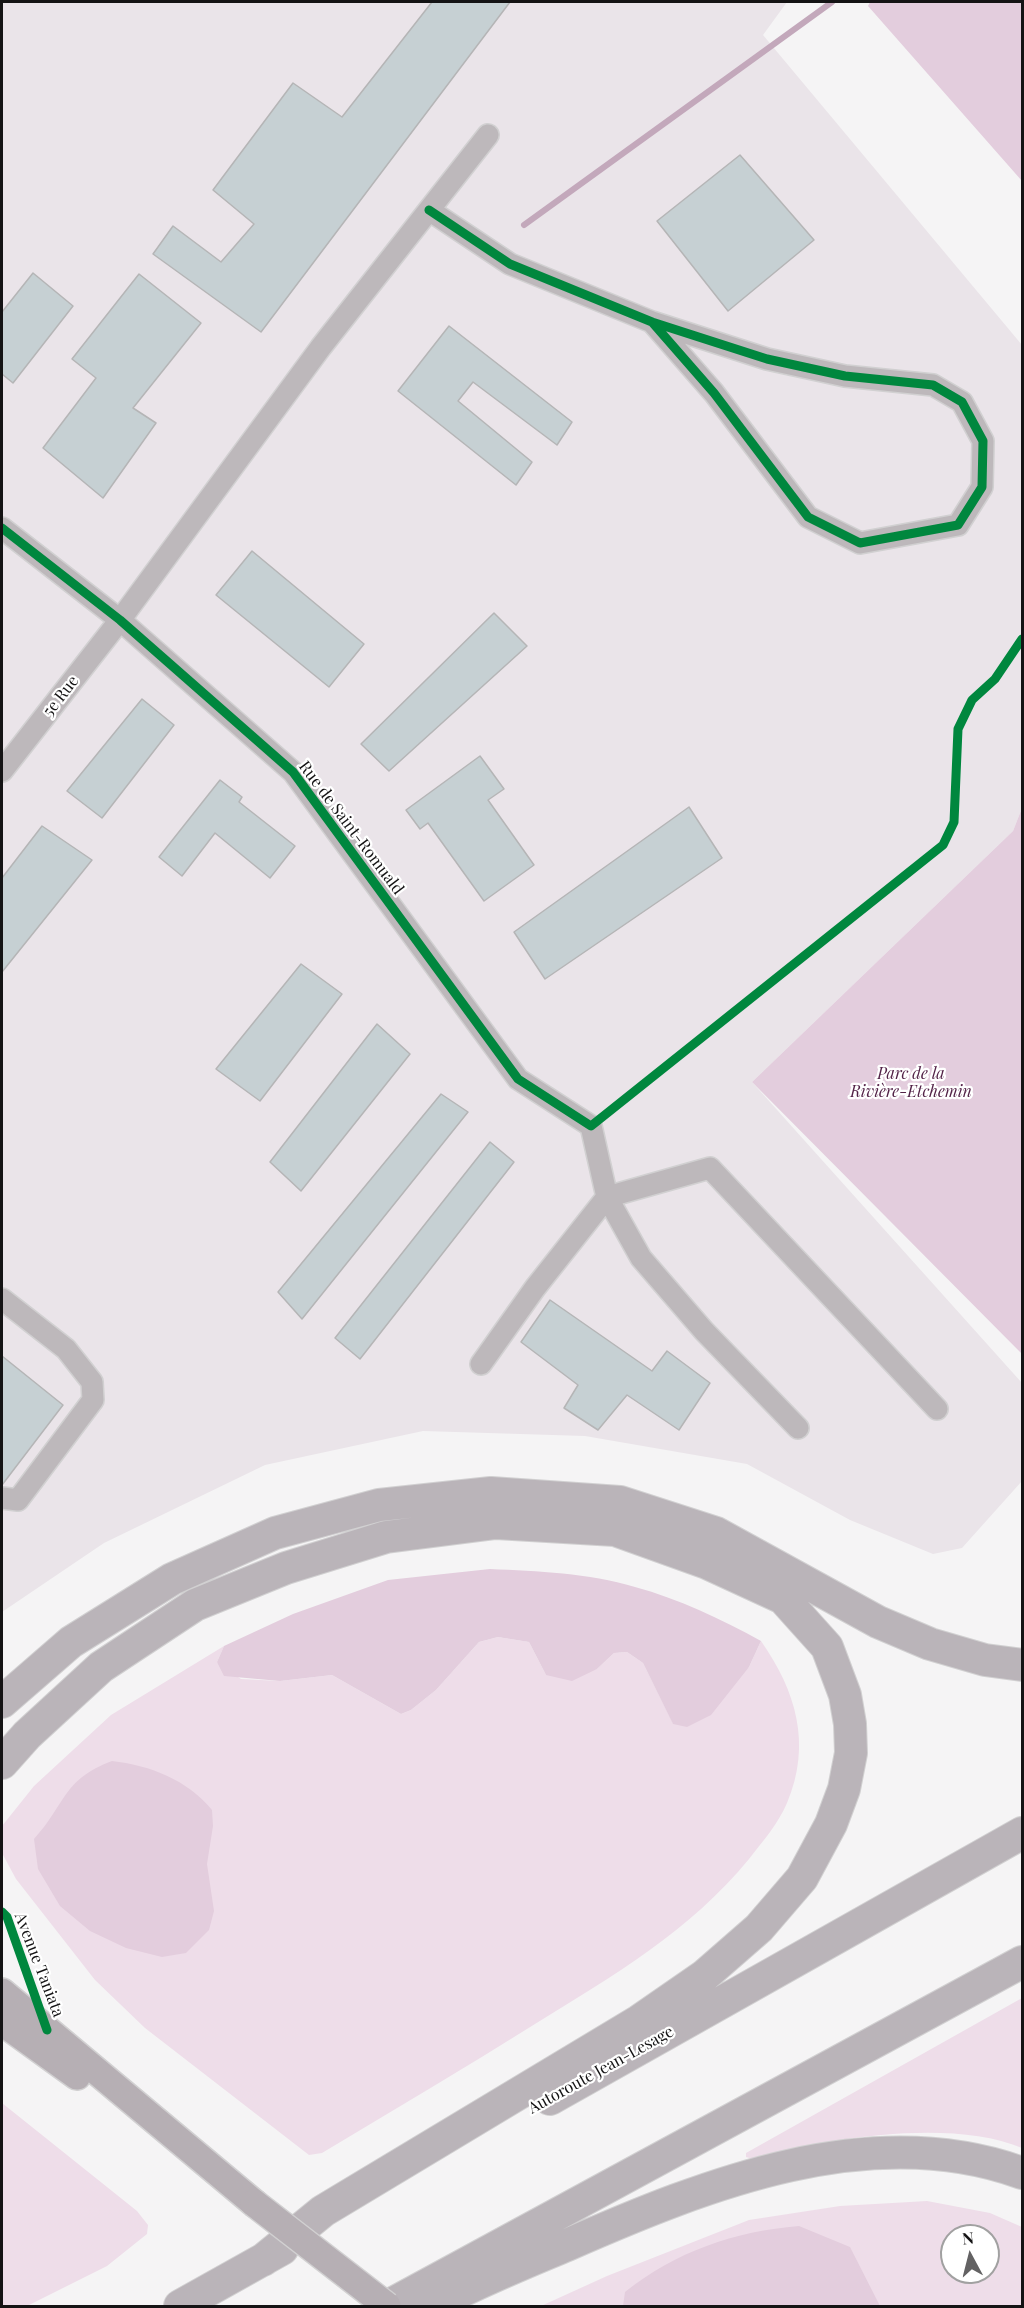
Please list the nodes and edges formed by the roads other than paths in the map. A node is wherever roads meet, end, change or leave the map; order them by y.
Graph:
1 (488, 135) dead end
2 (429, 210) junction
3 (652, 322) junction
4 (2, 528) edge
5 (120, 620) junction
6 (2, 771) edge
7 (606, 1197) junction
8 (2, 1299) edge
9 (481, 1364) dead end
10 (937, 1409) dead end
11 (798, 1428) dead end
12 (2, 1498) edge
13 (1023, 1665) edge
14 (2, 1702) edge
15 (2, 1763) edge
16 (1023, 1833) edge
17 (1023, 1962) edge
18 (2, 1992) edge
19 (2, 2022) edge
20 (1023, 2173) edge
21 (254, 2203) junction
22 (263, 2260) junction
23 (180, 2307) edge
24 (387, 2307) edge
25 (430, 2307) edge

1 - 2 street, 5e Rue
2 - 3 street
2 - 5 street, 5e Rue
3 - 3 street
4 - 5 street, Rue de Saint-Romuald
5 - 6 street, 5e Rue
5 - 7 street, Rue de Saint-Romuald
7 - 9 street
7 - 10 street
7 - 11 street
8 - 12 street
13 - 14 highway
15 - 22 highway
16 - 22 highway, Autoroute Jean-Lesage
17 - 24 highway
18 - 21 main road, Avenue Taniata
19 - 21 main road, Avenue Taniata
20 - 25 highway
21 - 24 main road, Avenue Taniata, bridge
22 - 23 highway, Autoroute Jean-Lesage

